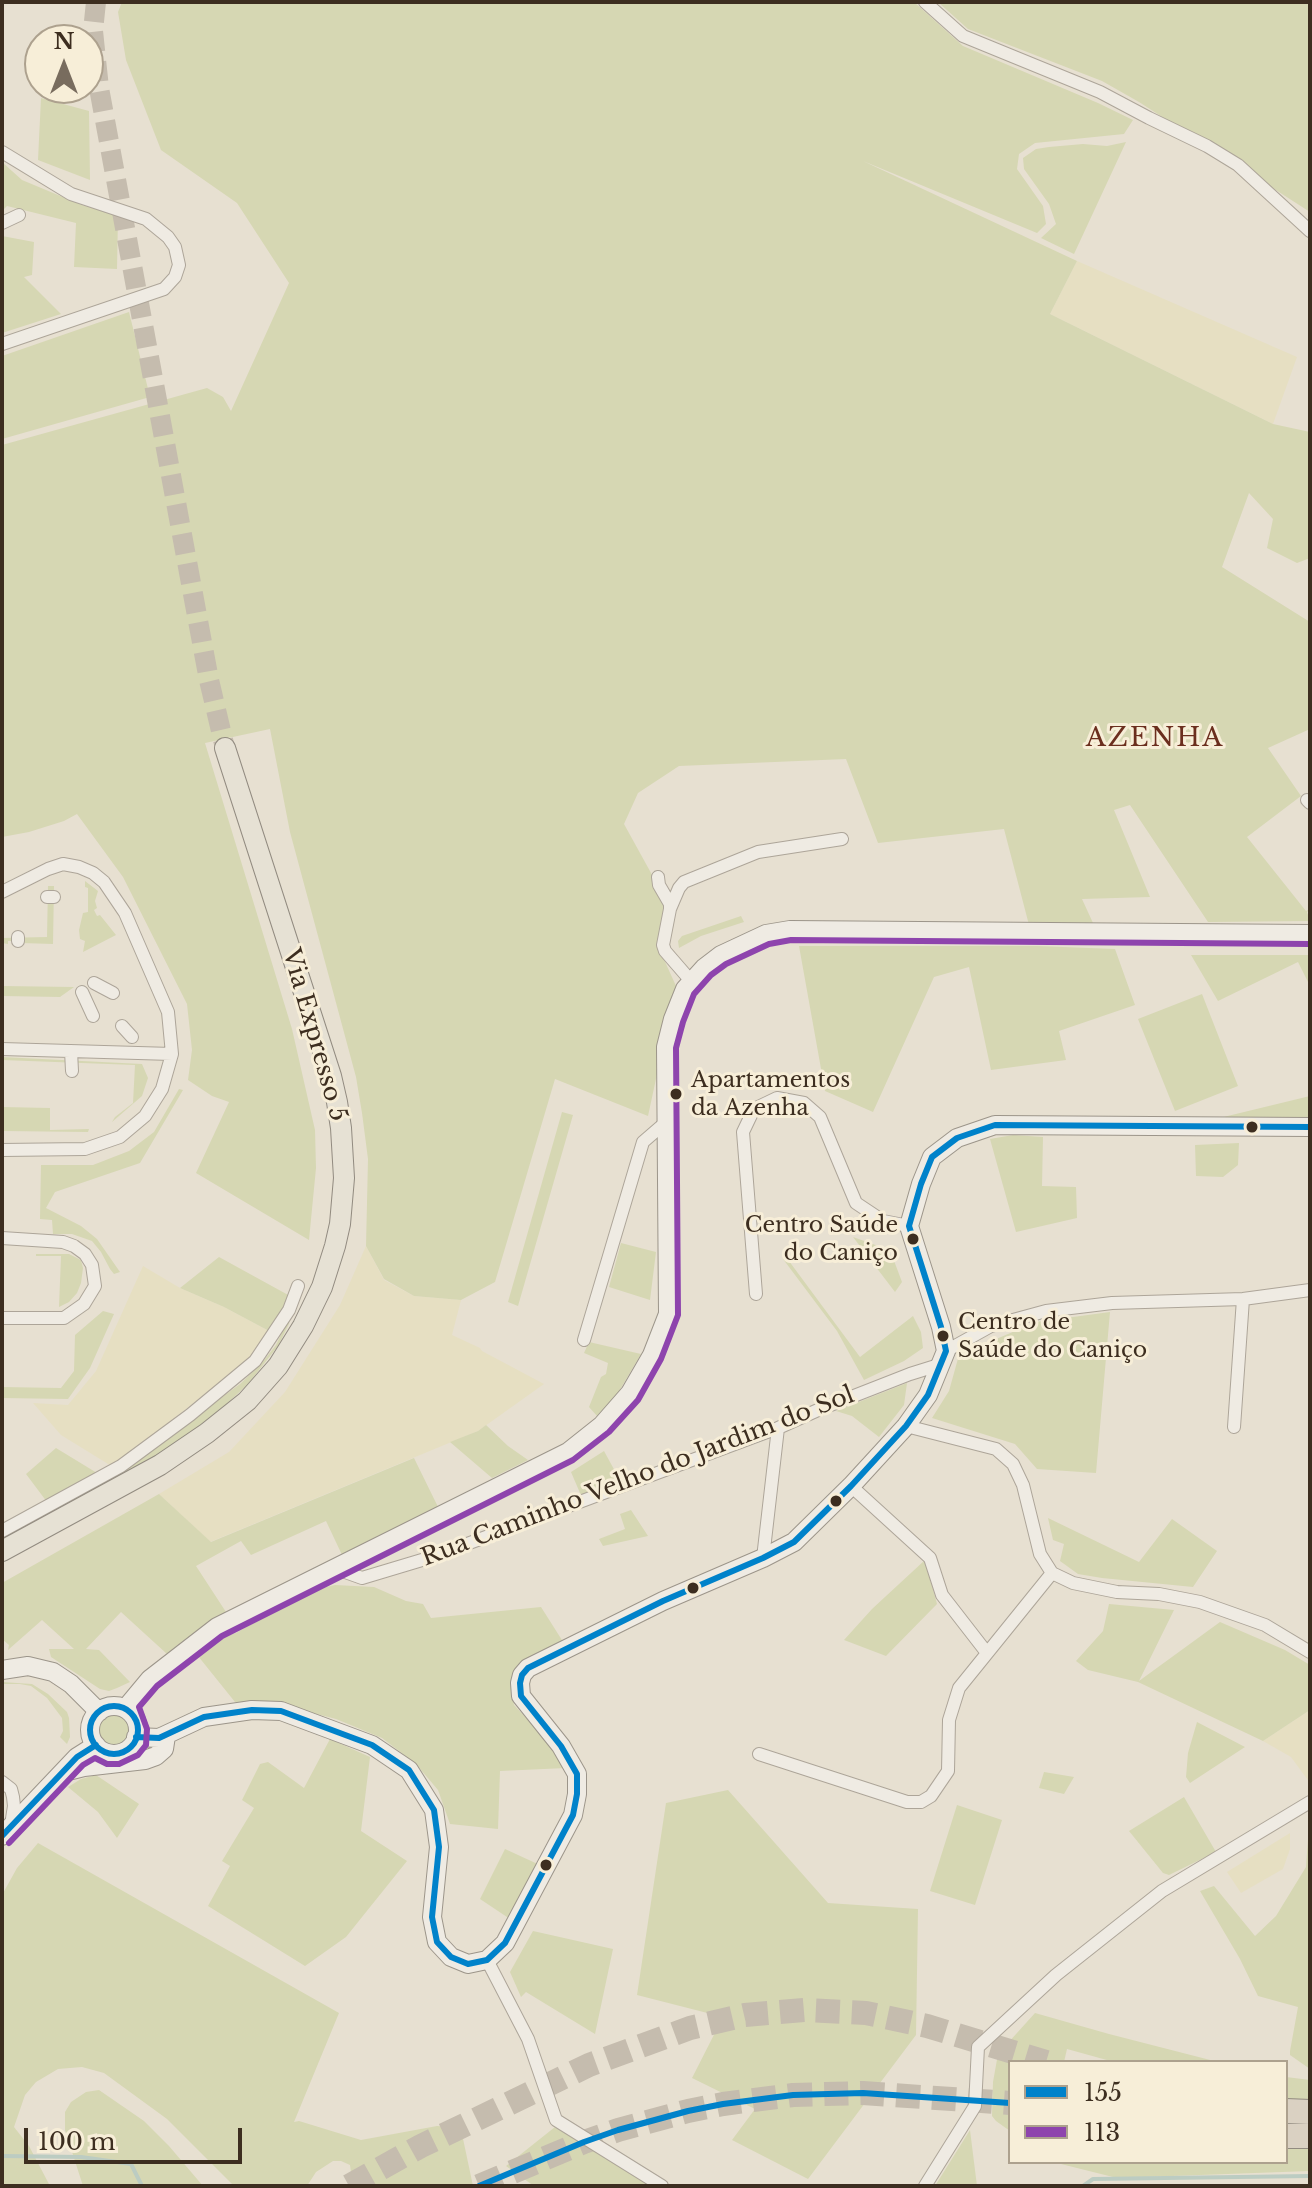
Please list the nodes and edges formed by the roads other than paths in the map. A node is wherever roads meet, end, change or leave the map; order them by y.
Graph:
1 (925, 2) edge
2 (2, 152) edge
3 (19, 215) dead end
4 (2, 223) edge
5 (1310, 231) edge
6 (2, 344) edge
7 (225, 748) tunnel mouth
8 (842, 839) dead end
9 (658, 877) dead end
10 (2, 892) edge
11 (670, 909) junction
12 (1310, 934) edge
13 (691, 981) junction
14 (94, 983) dead end
15 (82, 992) dead end
16 (113, 993) dead end
17 (93, 1016) dead end
18 (122, 1026) dead end
19 (132, 1037) dead end
20 (2, 1049) edge
21 (71, 1051) junction
22 (172, 1054) junction
23 (72, 1071) dead end
24 (665, 1123) junction
25 (1310, 1127) edge
26 (2, 1150) edge
27 (909, 1226) junction
28 (2, 1238) edge
29 (298, 1286) dead end
30 (1310, 1290) edge
31 (756, 1294) dead end
32 (1243, 1299) junction
33 (2, 1318) edge
34 (584, 1340) dead end
35 (944, 1358) junction
36 (906, 1426) junction
37 (1234, 1427) dead end
38 (778, 1428) junction
39 (851, 1486) junction
40 (2, 1531) edge
41 (2, 1551) edge
42 (763, 1558) junction
43 (334, 1568) junction
44 (1052, 1573) junction
45 (1310, 1652) edge
46 (987, 1653) junction
47 (2, 1670) edge
48 (127, 1709) junction
49 (99, 1712) junction
50 (166, 1736) junction
51 (136, 1737) junction
52 (96, 1745) junction
53 (759, 1754) dead end
54 (62, 1773) junction
55 (2, 1782) edge
56 (1310, 1802) edge
57 (6, 1831) edge
58 (487, 1960) junction
59 (1288, 2111) edge
60 (1310, 2112) edge
61 (1288, 2136) edge
62 (1310, 2136) edge
63 (662, 2186) edge
64 (925, 2186) edge

1 - 5 street
2 - 6 street
3 - 4 street
7 - 41 main road, Via Expresso 5
8 - 11 street
9 - 11 street
10 - 22 street
11 - 13 street
12 - 13 street
13 - 24 street
14 - 16 street
15 - 17 street
18 - 19 street
20 - 21 street
21 - 22 street
21 - 23 street
22 - 26 street
24 - 34 street
24 - 43 street
25 - 27 street
27 - 31 street
27 - 35 street
28 - 33 street
29 - 40 street
30 - 32 street, Rua Caminho Velho do Jardim do Sol
32 - 35 street, Rua Caminho Velho do Jardim do Sol
32 - 37 street
35 - 36 street
35 - 38 street, Rua Caminho Velho do Jardim do Sol
36 - 39 street
36 - 44 street
38 - 42 street
38 - 43 street, Rua Caminho Velho do Jardim do Sol
39 - 42 street
39 - 46 street
42 - 58 street
43 - 48 street
44 - 45 street
44 - 46 street
46 - 53 street
47 - 49 street
48 - 49 street
48 - 51 street
49 - 52 street
50 - 51 street
50 - 54 street
50 - 58 street
51 - 52 street
52 - 54 street
54 - 57 street
55 - 57 street
56 - 64 street
58 - 63 street
59 - 60 highway
61 - 62 highway

